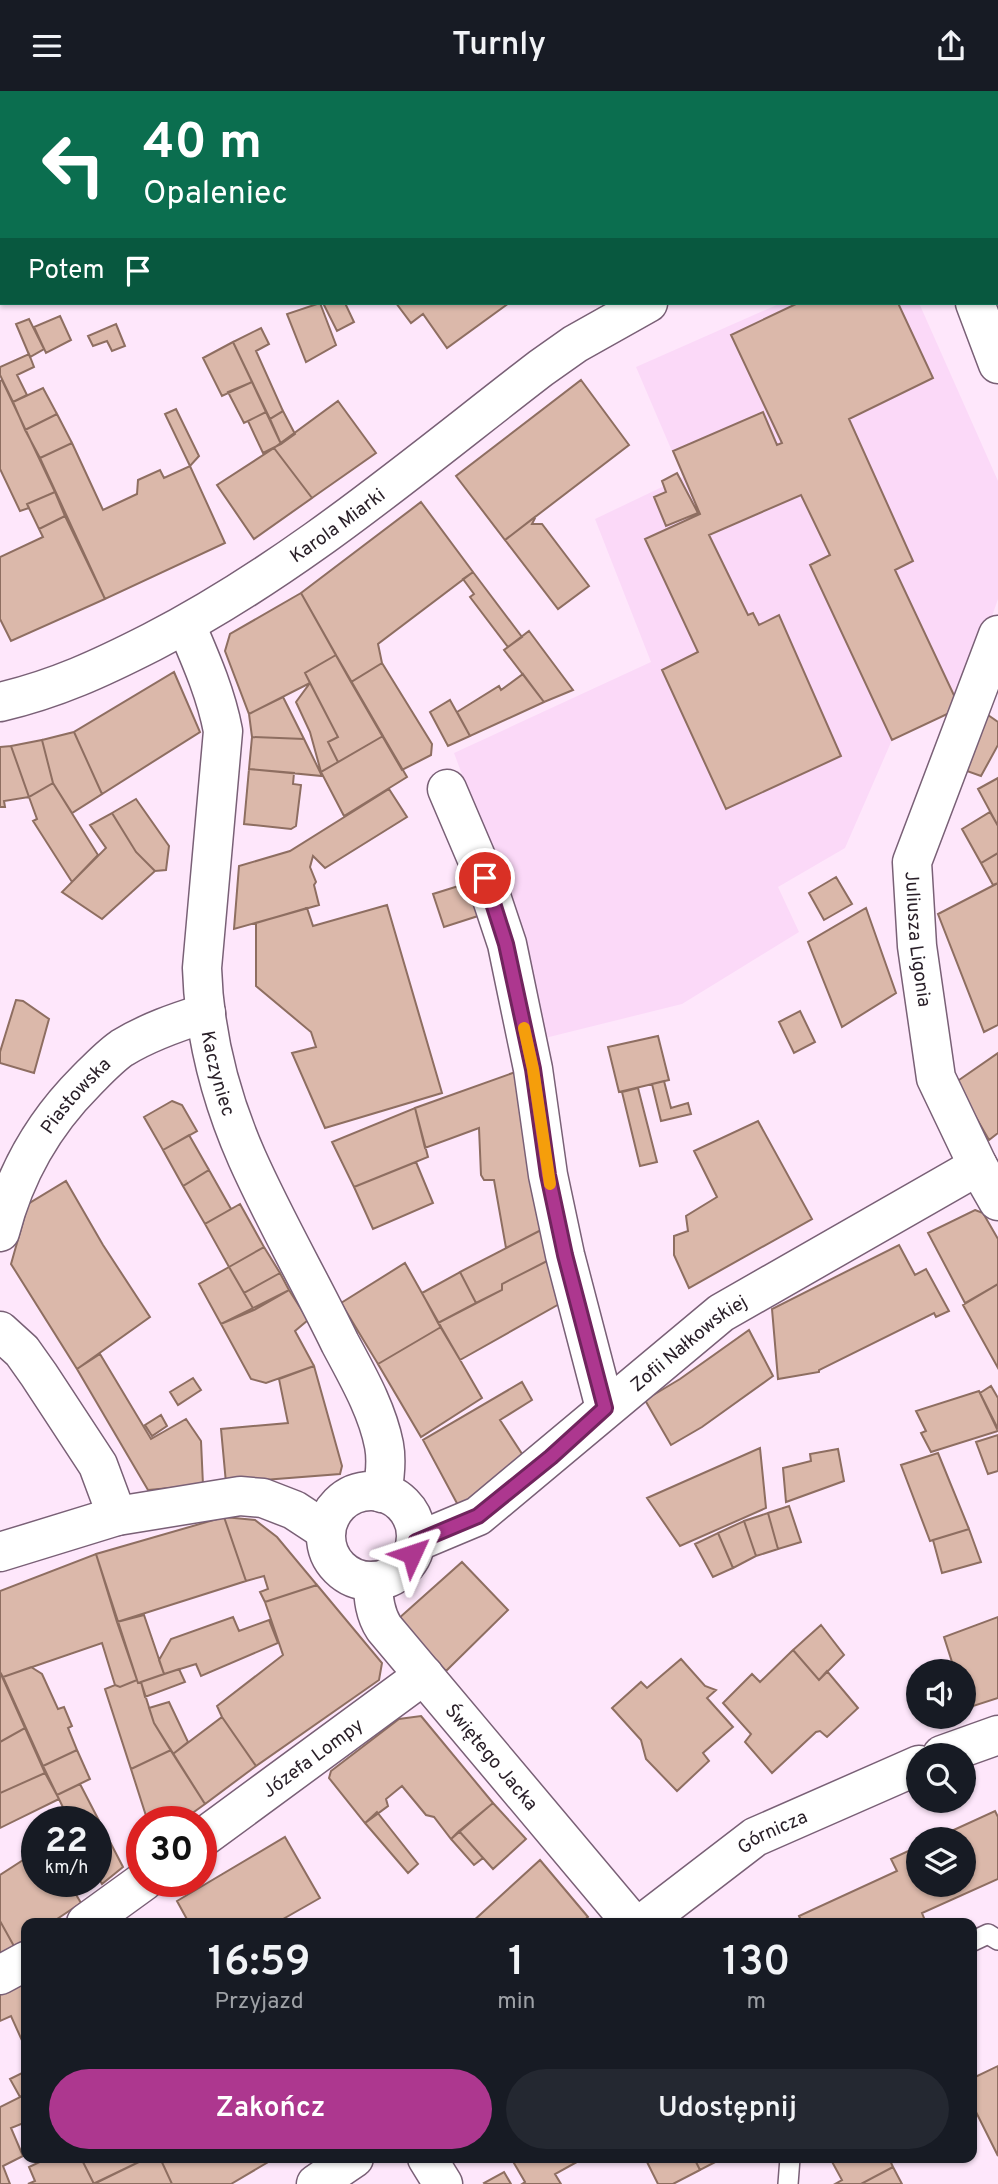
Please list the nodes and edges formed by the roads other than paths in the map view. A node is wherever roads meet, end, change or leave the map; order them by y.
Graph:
1 (644, 305) edge
2 (976, 305) edge
3 (998, 364) edge
4 (186, 625) junction
5 (998, 635) edge
6 (0, 702) edge
7 (447, 789) dead end
8 (206, 1013) junction
9 (978, 1167) junction
10 (998, 1201) edge
11 (0, 1232) edge
12 (0, 1331) edge
13 (605, 1408) junction
14 (382, 1493) junction
15 (117, 1516) junction
16 (326, 1531) junction
17 (416, 1542) junction
18 (0, 1552) edge
19 (373, 1581) junction
20 (424, 1675) junction
21 (998, 1735) edge
22 (976, 1743) edge
23 (906, 1771) edge
24 (217, 1827) edge
25 (126, 1894) edge
26 (93, 1918) edge
27 (628, 1918) edge
28 (650, 1918) edge
29 (977, 1939) edge
30 (998, 1940) edge
31 (21, 1964) edge
32 (0, 1975) edge
33 (347, 2163) edge
34 (430, 2163) edge
35 (790, 2163) edge
36 (316, 2184) edge
37 (443, 2184) edge
38 (788, 2184) edge

1 - 4 street, Karola Miarki
2 - 3 street
4 - 6 street, Karola Miarki
4 - 8 street, Kaczyniec
5 - 9 street, Juliusza Ligonia
7 - 13 street
8 - 11 street, Piastowska
8 - 14 street, Kaczyniec
9 - 10 street, Juliusza Ligonia
9 - 13 street, Zofii Nałkowskiej
12 - 15 street
13 - 17 street, Zofii Nałkowskiej
14 - 16 street
14 - 17 street
15 - 16 street
15 - 18 street
16 - 19 street
17 - 19 street
19 - 20 street, Świętego Jacka
20 - 24 street, Józefa Lompy
20 - 27 street, Świętego Jacka
21 - 22 street
23 - 28 street, Górnicza
25 - 26 street
29 - 30 lane
31 - 32 street
33 - 36 street
34 - 37 street
35 - 38 lane

